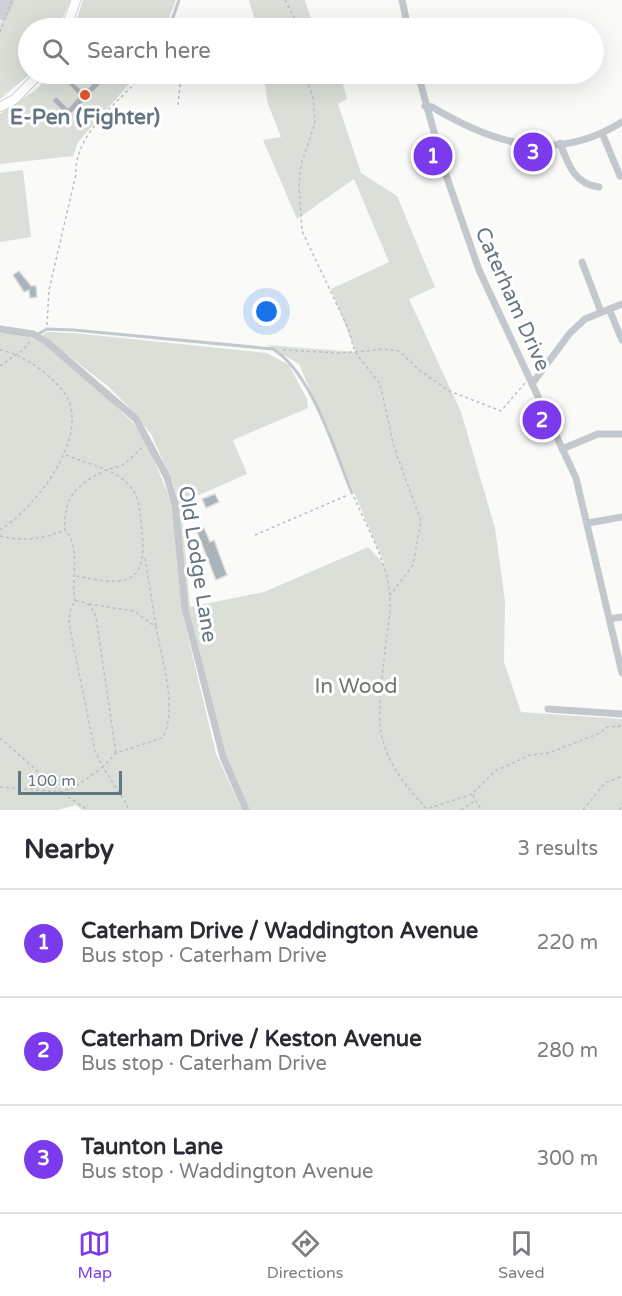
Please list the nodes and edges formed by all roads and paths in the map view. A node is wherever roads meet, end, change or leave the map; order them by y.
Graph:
1 (12, 0) edge
2 (76, 0) edge
3 (179, 0) edge
4 (285, 0) edge
5 (402, 0) edge
6 (70, 18) edge
7 (173, 18) edge
8 (295, 18) edge
9 (406, 18) edge
10 (0, 32) edge
11 (29, 84) edge
12 (134, 84) edge
13 (180, 84) edge
14 (308, 84) edge
15 (420, 84) edge
16 (178, 105) dead end
17 (425, 106) junction
18 (0, 107) edge
19 (622, 122) edge
20 (602, 133) junction
21 (560, 143) junction
22 (620, 176) dead end
23 (599, 187) dead end
24 (582, 262) dead end
25 (622, 304) edge
26 (609, 309) junction
27 (601, 312) junction
28 (0, 329) edge
29 (47, 329) junction
30 (36, 335) junction
31 (622, 340) edge
32 (30, 342) dead end
33 (273, 349) junction
34 (0, 350) edge
35 (355, 352) junction
36 (16, 355) junction
37 (0, 366) edge
38 (531, 380) junction
39 (622, 434) edge
40 (149, 440) junction
41 (562, 448) junction
42 (64, 454) junction
43 (105, 471) junction
44 (352, 494) junction
45 (622, 517) edge
46 (588, 523) junction
47 (0, 530) edge
48 (65, 530) junction
49 (255, 535) dead end
50 (0, 536) edge
51 (145, 557) junction
52 (76, 576) junction
53 (390, 596) junction
54 (75, 602) junction
55 (89, 604) junction
56 (622, 617) edge
57 (609, 619) junction
58 (156, 627) junction
59 (622, 673) edge
60 (548, 709) dead end
61 (622, 714) edge
62 (622, 726) edge
63 (0, 738) edge
64 (116, 753) junction
65 (103, 767) junction
66 (622, 776) edge
67 (0, 787) edge
68 (61, 792) junction
69 (472, 794) junction
70 (476, 801) junction
71 (622, 803) edge
72 (426, 809) edge
73 (88, 810) edge
74 (128, 810) edge
75 (246, 810) edge
76 (461, 810) edge
77 (481, 810) edge
78 (583, 810) edge
79 (621, 810) edge

1 - 10 path
2 - 6 street
3 - 7 lane
4 - 8 path
5 - 9 street
11 - 18 street
12 - 29 path
13 - 16 path
14 - 35 path
15 - 17 street, Caterham Drive
17 - 21 street
17 - 38 street, Caterham Drive
19 - 20 street
20 - 21 street
20 - 22 street
21 - 23 street
24 - 27 street
25 - 26 street
26 - 27 street
26 - 31 street
27 - 38 street
28 - 30 street
29 - 30 lane
29 - 33 lane
30 - 40 street, Old Lodge Lane
32 - 36 path
33 - 35 path
33 - 44 lane
34 - 36 path
35 - 38 path
35 - 53 path
36 - 37 path
36 - 42 path
38 - 41 street, Caterham Drive
39 - 41 street
40 - 43 path
40 - 75 street, Old Lodge Lane
41 - 46 street, Caterham Drive
42 - 43 path
42 - 47 path
43 - 48 path
43 - 51 path
44 - 49 path
44 - 53 path
45 - 46 street
46 - 57 street, Caterham Drive
48 - 50 path
48 - 52 path
51 - 52 path
51 - 58 path
52 - 54 path
53 - 72 path
54 - 55 path
54 - 65 path
55 - 58 path
55 - 64 path
56 - 57 street
57 - 59 street, Caterham Drive
58 - 64 path
60 - 61 street
62 - 69 path
63 - 68 path
64 - 65 path
65 - 68 path
65 - 74 path
66 - 78 path
67 - 68 path
68 - 73 path
69 - 70 path
69 - 72 path
70 - 76 path
70 - 77 path
71 - 79 path

